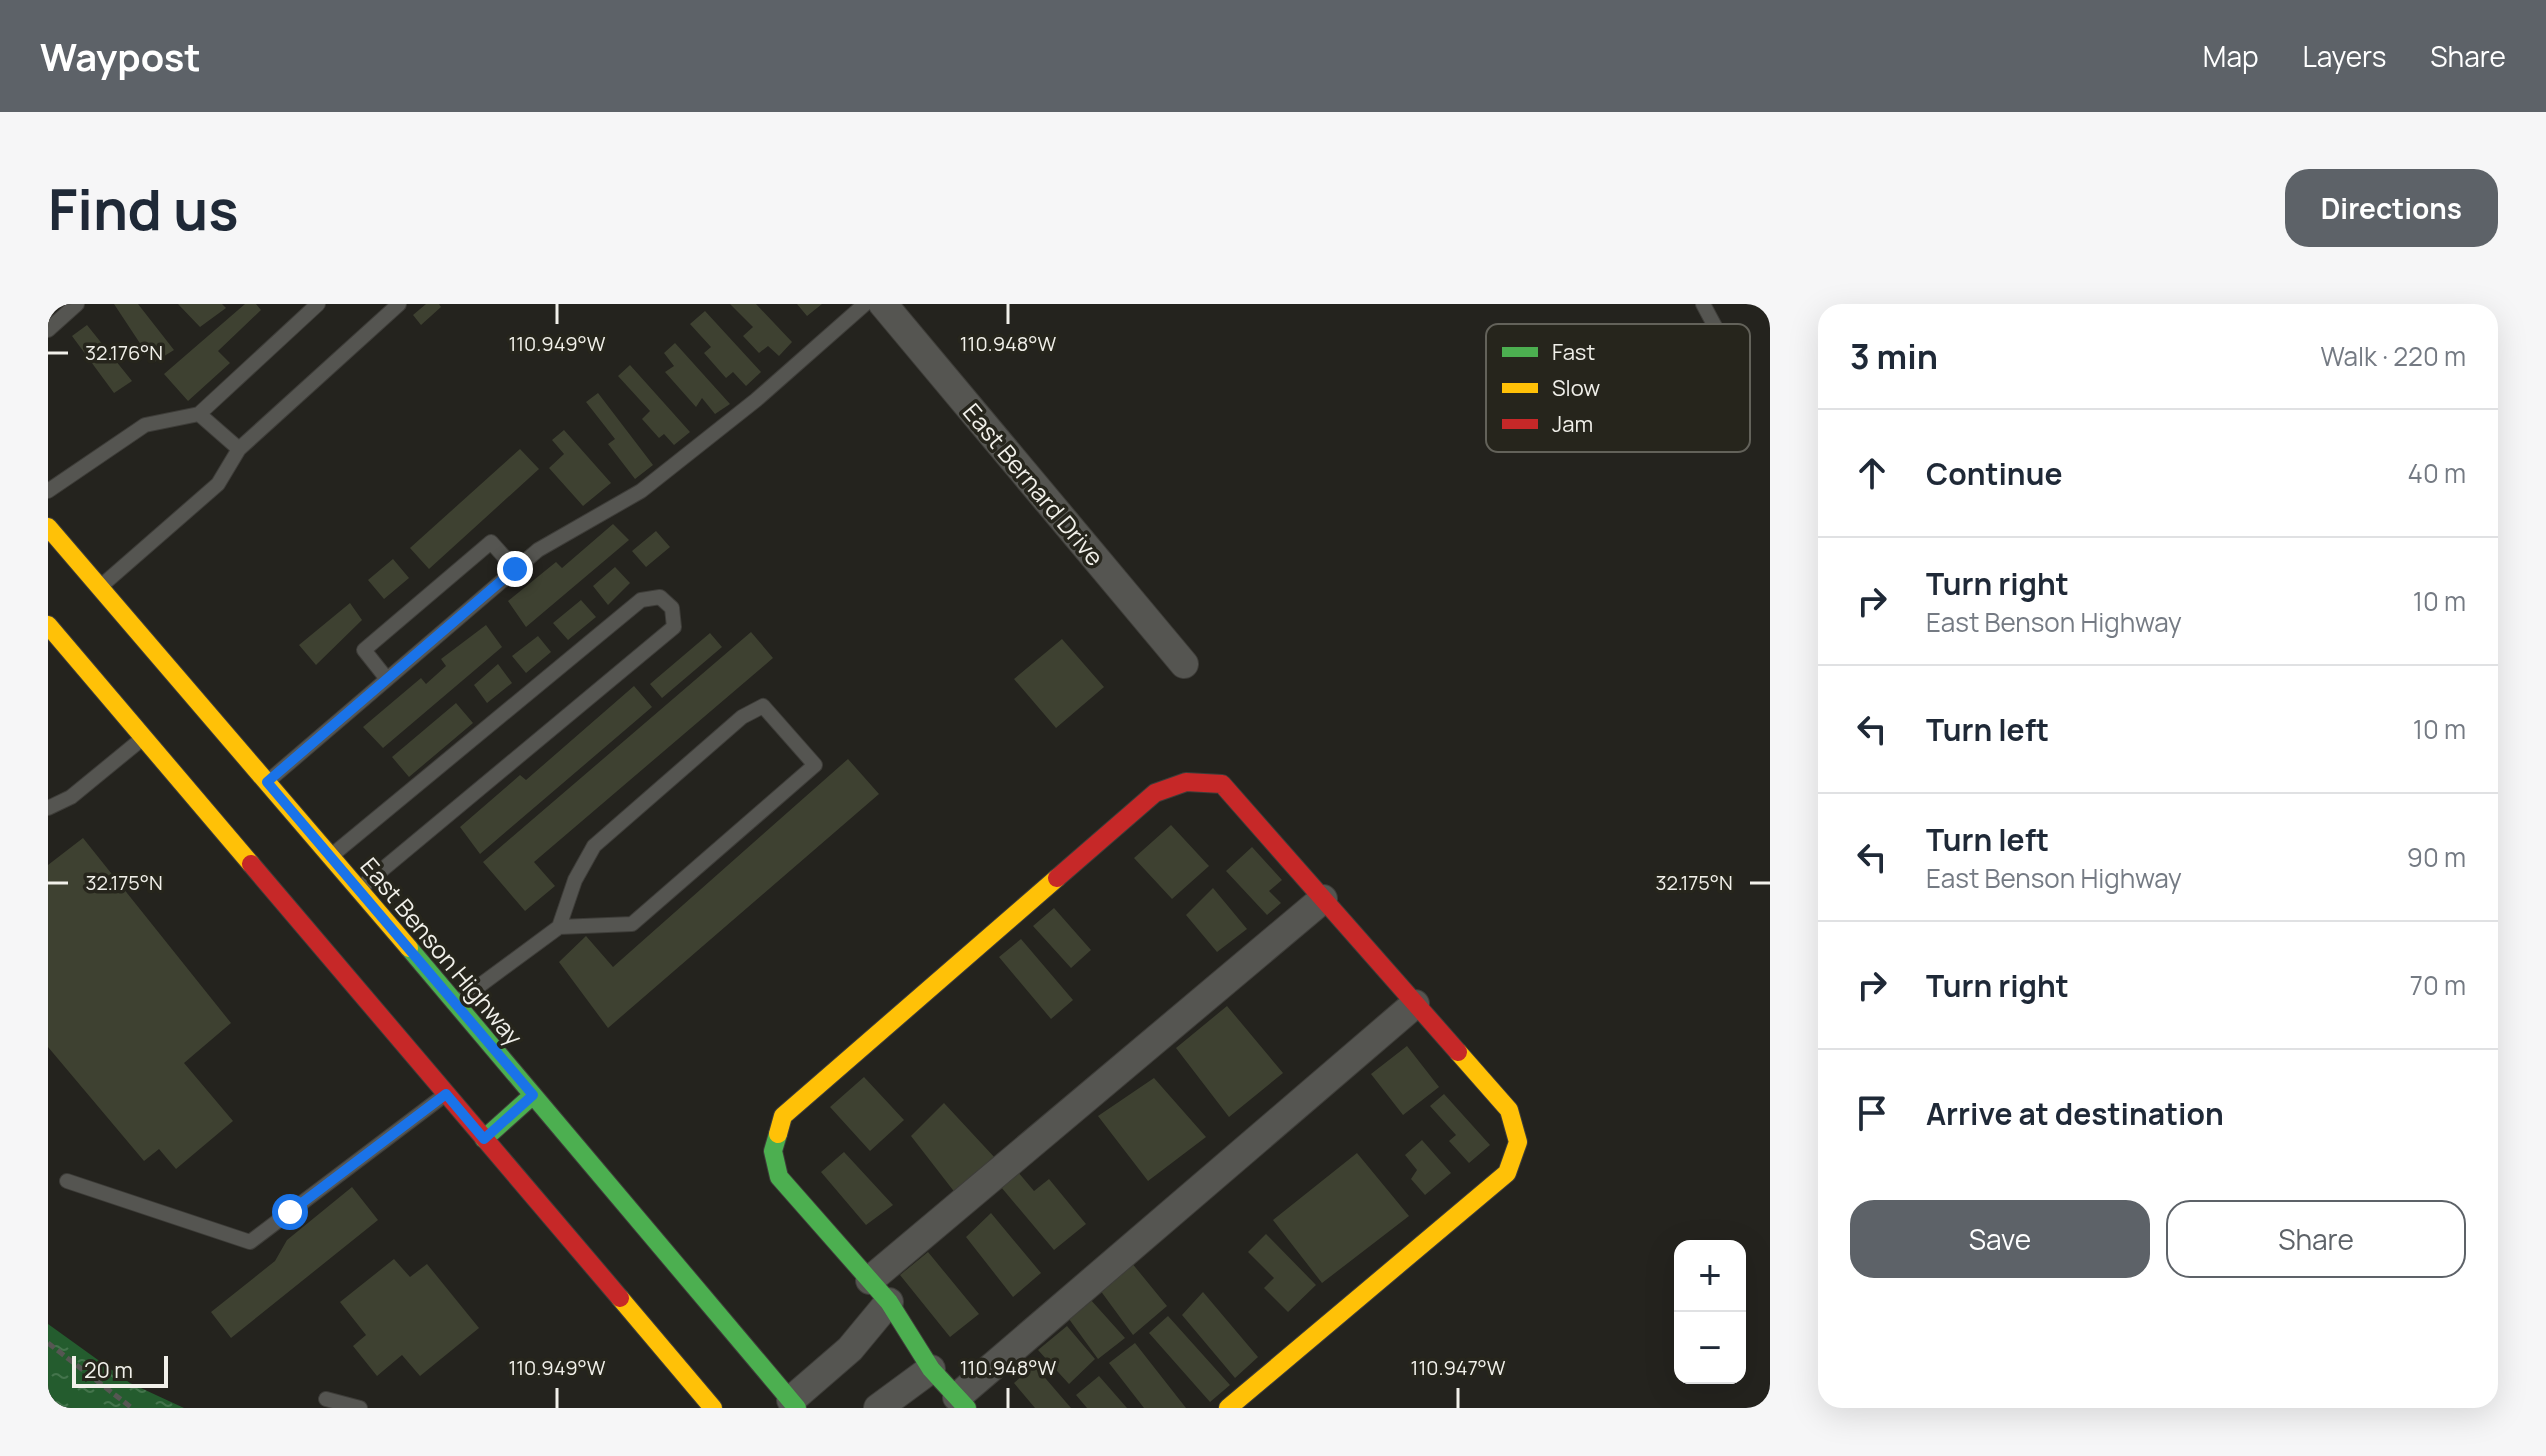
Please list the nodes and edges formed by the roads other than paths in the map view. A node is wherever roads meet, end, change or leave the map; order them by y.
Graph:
1 (77, 304) edge
2 (318, 304) edge
3 (399, 304) edge
4 (865, 304) edge
5 (883, 304) edge
6 (1703, 304) edge
7 (1714, 324) edge
8 (48, 330) edge
9 (199, 414) junction
10 (239, 449) junction
11 (48, 491) edge
12 (48, 527) edge
13 (515, 569) junction
14 (100, 587) junction
15 (48, 625) edge
16 (1184, 664) dead end
17 (387, 679) junction
18 (144, 738) junction
19 (267, 782) junction
20 (48, 808) edge
21 (330, 856) junction
22 (358, 889) junction
23 (1323, 899) junction
24 (559, 927) junction
25 (456, 1003) junction
26 (1415, 1004) junction
27 (446, 1094) junction
28 (533, 1095) junction
29 (484, 1139) junction
30 (67, 1181) dead end
31 (870, 1280) junction
32 (889, 1302) junction
33 (931, 1369) junction
34 (326, 1399) dead end
35 (962, 1403) edge
36 (794, 1404) edge
37 (360, 1408) edge
38 (713, 1408) edge
39 (878, 1408) edge
40 (1228, 1408) edge

1 - 8 lane
2 - 9 lane
3 - 10 lane
4 - 13 lane
5 - 16 street, East Bernard Drive
6 - 7 lane
9 - 10 lane
9 - 11 lane
10 - 14 lane
12 - 14 main road, East Benson Highway
13 - 17 lane
13 - 17 lane
14 - 19 main road, East Benson Highway
15 - 18 main road
17 - 19 lane
18 - 20 lane
18 - 27 main road
19 - 21 main road, East Benson Highway
21 - 22 main road, East Benson Highway
21 - 22 lane
22 - 25 main road, East Benson Highway
23 - 26 main road
23 - 31 street
23 - 31 main road
24 - 24 lane
24 - 25 lane
25 - 28 main road, East Benson Highway
26 - 35 street
26 - 40 main road
27 - 29 main road
27 - 30 lane
28 - 29 main road
28 - 36 main road, East Benson Highway
29 - 38 main road
31 - 32 main road
32 - 33 main road
32 - 36 street
33 - 35 main road
33 - 39 street
34 - 37 lane

